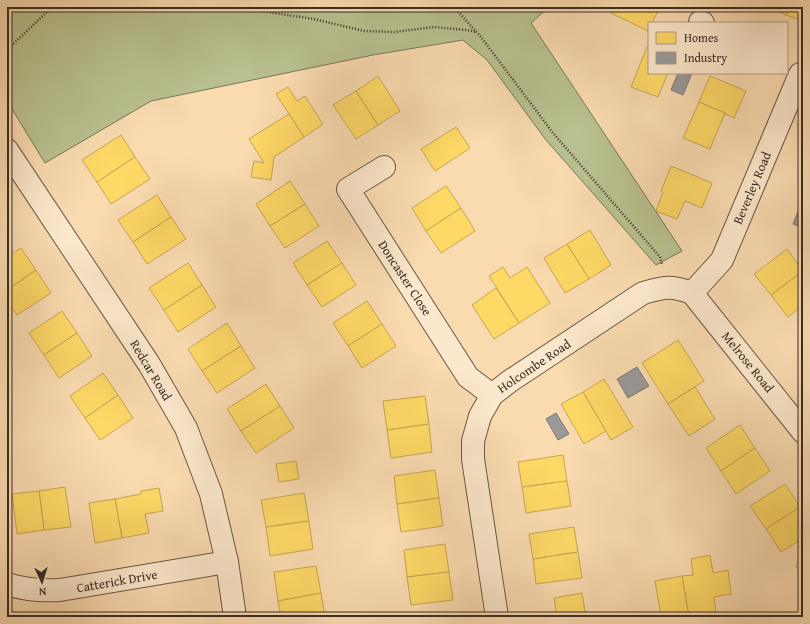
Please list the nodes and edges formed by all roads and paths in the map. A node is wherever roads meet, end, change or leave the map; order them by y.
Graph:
1 (52, 7) edge
2 (234, 7) edge
3 (454, 7) edge
4 (476, 32) junction
5 (7, 50) edge
6 (797, 70) edge
7 (7, 150) edge
8 (384, 167) dead end
9 (670, 287) junction
10 (692, 293) junction
11 (492, 395) junction
12 (803, 432) edge
13 (227, 562) junction
14 (7, 584) edge
15 (235, 617) edge
16 (497, 617) edge

1 - 5 path
2 - 4 path
3 - 4 path
4 - 9 path
6 - 10 street, Beverley Road
7 - 13 street, Redcar Road
8 - 11 street, Doncaster Close
9 - 10 street, Holcombe Road
9 - 11 street, Holcombe Road
10 - 12 street, Melrose Road
11 - 16 street, Holcombe Road
13 - 14 street, Catterick Drive
13 - 15 street, Redcar Road

